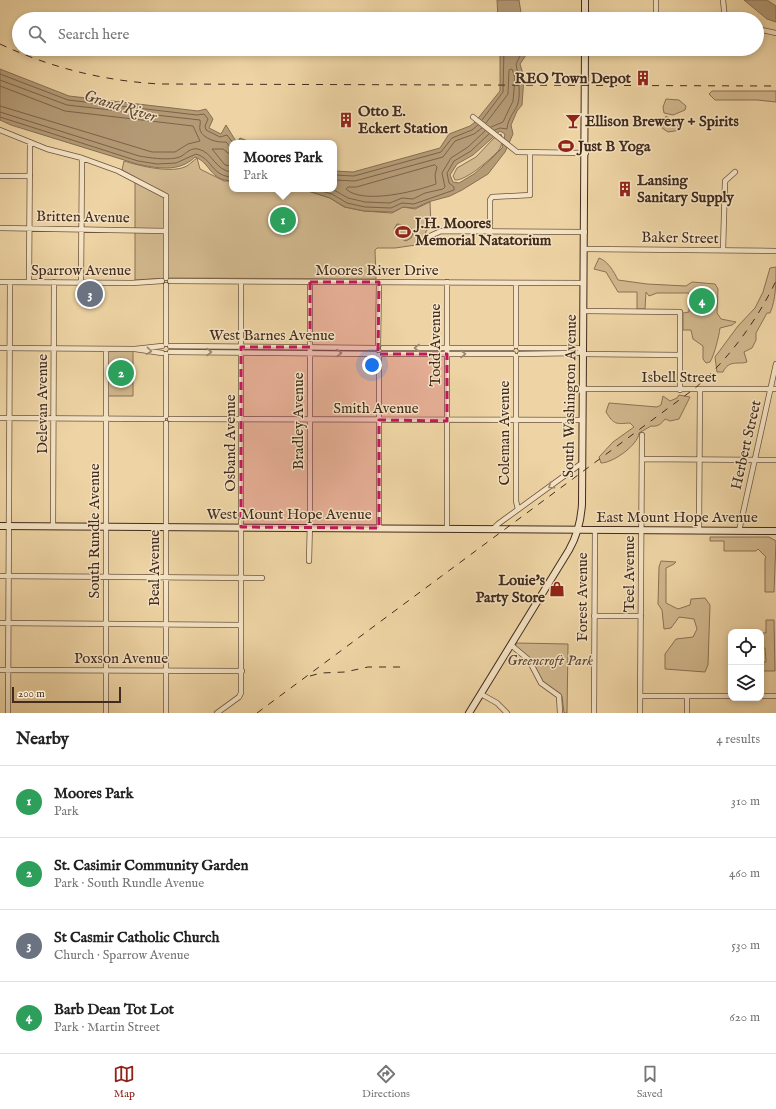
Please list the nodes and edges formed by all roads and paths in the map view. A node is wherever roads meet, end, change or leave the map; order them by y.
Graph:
1 (585, 0) edge
2 (656, 0) edge
3 (723, 0) edge
4 (585, 12) edge
5 (656, 12) edge
6 (724, 12) edge
7 (764, 31) edge
8 (776, 33) edge
9 (585, 56) edge
10 (473, 117) dead end
11 (0, 130) edge
12 (30, 143) junction
13 (530, 153) junction
14 (586, 153) junction
15 (82, 158) junction
16 (735, 172) dead end
17 (0, 176) edge
18 (30, 176) junction
19 (0, 228) edge
20 (30, 228) junction
21 (82, 229) junction
22 (166, 232) junction
23 (490, 232) junction
24 (585, 232) junction
25 (430, 236) dead end
26 (585, 249) junction
27 (723, 250) junction
28 (776, 251) edge
29 (166, 281) junction
30 (0, 282) edge
31 (10, 282) junction
32 (29, 282) junction
33 (54, 282) junction
34 (81, 282) junction
35 (241, 282) junction
36 (310, 282) junction
37 (379, 282) junction
38 (447, 282) junction
39 (516, 283) junction
40 (584, 283) junction
41 (584, 310) junction
42 (166, 346) junction
43 (242, 347) junction
44 (310, 347) junction
45 (379, 347) junction
46 (0, 348) edge
47 (9, 348) junction
48 (54, 348) junction
49 (447, 348) junction
50 (106, 349) junction
51 (135, 349) junction
52 (516, 351) junction
53 (583, 352) junction
54 (166, 353) junction
55 (242, 353) junction
56 (310, 353) junction
57 (379, 354) junction
58 (447, 354) junction
59 (680, 354) junction
60 (776, 364) edge
61 (583, 389) junction
62 (700, 389) junction
63 (680, 390) junction
64 (770, 390) junction
65 (776, 390) edge
66 (0, 418) edge
67 (9, 418) junction
68 (54, 418) junction
69 (106, 419) junction
70 (166, 419) junction
71 (242, 420) junction
72 (310, 420) junction
73 (379, 420) junction
74 (583, 420) junction
75 (447, 421) junction
76 (516, 421) junction
77 (642, 434) dead end
78 (642, 459) junction
79 (699, 460) junction
80 (755, 460) junction
81 (776, 460) edge
82 (582, 463) junction
83 (518, 510) junction
84 (0, 526) edge
85 (8, 526) junction
86 (53, 526) junction
87 (106, 526) junction
88 (166, 527) junction
89 (242, 527) junction
90 (310, 528) junction
91 (379, 528) junction
92 (447, 528) junction
93 (494, 528) junction
94 (578, 529) junction
95 (595, 530) junction
96 (641, 530) junction
97 (776, 530) edge
98 (699, 531) junction
99 (739, 531) junction
100 (309, 561) dead end
101 (0, 576) edge
102 (8, 576) junction
103 (106, 577) junction
104 (166, 577) junction
105 (242, 578) junction
106 (262, 578) dead end
107 (594, 616) junction
108 (641, 616) junction
109 (0, 623) edge
110 (8, 623) junction
111 (106, 624) junction
112 (166, 624) junction
113 (241, 625) junction
114 (511, 645) junction
115 (0, 670) edge
116 (8, 670) junction
117 (106, 670) junction
118 (166, 671) junction
119 (242, 671) junction
120 (481, 694) junction
121 (640, 696) junction
122 (687, 696) junction
123 (728, 696) edge
124 (764, 696) edge
125 (776, 696) edge
126 (8, 713) edge
127 (106, 713) edge
128 (166, 713) edge
129 (217, 713) edge
130 (469, 713) edge
131 (507, 713) edge
132 (560, 713) edge
133 (594, 713) edge
134 (640, 713) edge
135 (687, 713) edge

1 - 4 street
2 - 5 street
3 - 6 street
7 - 8 street
9 - 14 street, South Washington Avenue
10 - 13 street
11 - 12 street
12 - 15 street
12 - 18 street
13 - 14 street
13 - 23 street
14 - 24 street, South Washington Avenue
15 - 21 street
15 - 22 street
16 - 27 street
17 - 18 street
18 - 20 street
19 - 20 street, Britten Avenue
20 - 21 street, Britten Avenue
20 - 32 street
21 - 22 street, Britten Avenue
21 - 34 street
22 - 29 street
23 - 24 street
23 - 25 street
24 - 26 street, South Washington Avenue
26 - 27 street, Baker Street
26 - 40 street, South Washington Avenue
27 - 28 street, Baker Street
29 - 34 street, Sparrow Avenue
29 - 35 street, Moores River Drive
29 - 42 street
30 - 31 street, Sparrow Avenue
31 - 32 street, Sparrow Avenue
31 - 47 street
32 - 33 street, Sparrow Avenue
33 - 34 street, Sparrow Avenue
33 - 48 street, Delevan Avenue
35 - 36 street, Moores River Drive
35 - 43 street, Osband Avenue
36 - 37 street, Moores River Drive
36 - 44 street, Bradley Avenue
37 - 38 street, Moores River Drive
37 - 45 street
38 - 39 street, Moores River Drive
38 - 49 street, Todd Avenue
39 - 40 street, Moores River Drive
39 - 52 street, Coleman Avenue
40 - 41 street, South Washington Avenue
41 - 53 street, South Washington Avenue
41 - 59 street
42 - 43 street, West Barnes Avenue
42 - 51 street, West Barnes Avenue
42 - 54 street
42 - 54 street
43 - 44 street, West Barnes Avenue
43 - 55 street, Osband Avenue
44 - 45 street, West Barnes Avenue
44 - 56 street, Bradley Avenue
49 -> 45 street, West Barnes Avenue
45 - 57 street
45 - 57 street
46 - 47 street, West Barnes Avenue
47 - 48 street, West Barnes Avenue
47 - 67 street
48 - 50 street, West Barnes Avenue
48 - 68 street, Delevan Avenue
49 - 52 street, West Barnes Avenue
49 - 58 street, Todd Avenue
50 - 51 street, West Barnes Avenue
50 - 69 street, South Rundle Avenue
51 -> 54 street, West Barnes Avenue
52 - 53 street, West Barnes Avenue
58 -> 52 street, West Barnes Avenue
52 - 76 street, Coleman Avenue
53 - 59 street, West Barnes Avenue
53 - 61 street, South Washington Avenue
54 -> 55 street, West Barnes Avenue
54 - 70 street, Beal Avenue
55 - 56 street, West Barnes Avenue
55 - 71 street, Osband Avenue
56 -> 57 street, West Barnes Avenue
56 - 72 street, Bradley Avenue
57 - 58 street, West Barnes Avenue
57 - 73 street
58 - 75 street, Todd Avenue
59 - 63 street
60 - 64 street, Herbert Street
61 - 63 street, Isbell Street
61 - 74 street, South Washington Avenue
62 - 63 street, Isbell Street
62 - 64 street, Isbell Street
62 - 79 street
64 - 65 street, Isbell Street
64 - 80 street, Herbert Street
66 - 67 street, Smith Avenue
67 - 68 street, Smith Avenue
67 - 85 street
68 - 69 street, Smith Avenue
68 - 86 street, Delevan Avenue
69 - 70 street, Smith Avenue
69 - 87 street, South Rundle Avenue
70 - 71 street, Smith Avenue
70 - 88 street, Beal Avenue
71 - 72 street, Smith Avenue
71 - 89 street, Osband Avenue
72 - 73 street, Smith Avenue
72 - 90 street, Bradley Avenue
73 - 75 street, Smith Avenue
73 - 91 street
74 - 76 street, Smith Avenue
74 - 82 street, South Washington Avenue
75 - 76 street, Smith Avenue
75 - 92 street, Todd Avenue
76 - 83 street, Coleman Avenue
77 - 78 street, Teel Avenue
78 - 79 street
78 - 96 street, Teel Avenue
79 - 80 street
79 - 98 street
80 - 81 street
80 - 99 street, Herbert Street
82 -> 83 street
82 - 94 street, South Washington Avenue
83 - 93 street
84 - 85 street, West Mount Hope Avenue
85 - 86 street, West Mount Hope Avenue
85 - 102 street
86 - 87 street, West Mount Hope Avenue
87 - 88 street, West Mount Hope Avenue
87 - 103 street, South Rundle Avenue
88 - 89 street, West Mount Hope Avenue
88 - 104 street, Beal Avenue
89 - 90 street, West Mount Hope Avenue
89 - 105 street, Osband Avenue
90 - 91 street, West Mount Hope Avenue
90 - 100 street, Bradley Avenue
91 - 92 street, West Mount Hope Avenue
92 - 93 street, West Mount Hope Avenue
93 - 94 street, West Mount Hope Avenue
94 - 95 street, East Mount Hope Avenue
94 - 114 street, South Washington Avenue
95 - 96 street, East Mount Hope Avenue
95 - 107 street, Forest Avenue
96 - 98 street, East Mount Hope Avenue
96 - 108 street, Teel Avenue
97 - 99 street, East Mount Hope Avenue
98 - 99 street, East Mount Hope Avenue
101 - 102 street
102 - 103 street
102 - 110 street
103 - 104 street
103 - 111 street, South Rundle Avenue
104 - 105 street
104 - 112 street, Beal Avenue
105 - 106 street
105 - 113 street, Osband Avenue
107 - 108 street
107 - 133 street, Forest Avenue
108 - 121 street, Teel Avenue
109 - 110 street
110 - 111 street
110 - 116 street
111 - 112 street
111 - 117 street, South Rundle Avenue
112 - 113 street
112 - 118 street, Beal Avenue
113 - 119 street, Osband Avenue
114 - 120 street, South Washington Avenue
114 - 132 street
115 - 116 street, Poxson Avenue
116 - 117 street, Poxson Avenue
116 - 126 street
117 - 118 street, Poxson Avenue
117 - 127 street, South Rundle Avenue
118 - 119 street, Poxson Avenue
118 - 128 street, Beal Avenue
119 - 129 street, Osband Avenue
120 - 130 street, South Washington Avenue
120 - 131 street
121 - 122 street
121 - 134 street, Teel Avenue
122 - 123 street
122 - 135 street
124 - 125 street

